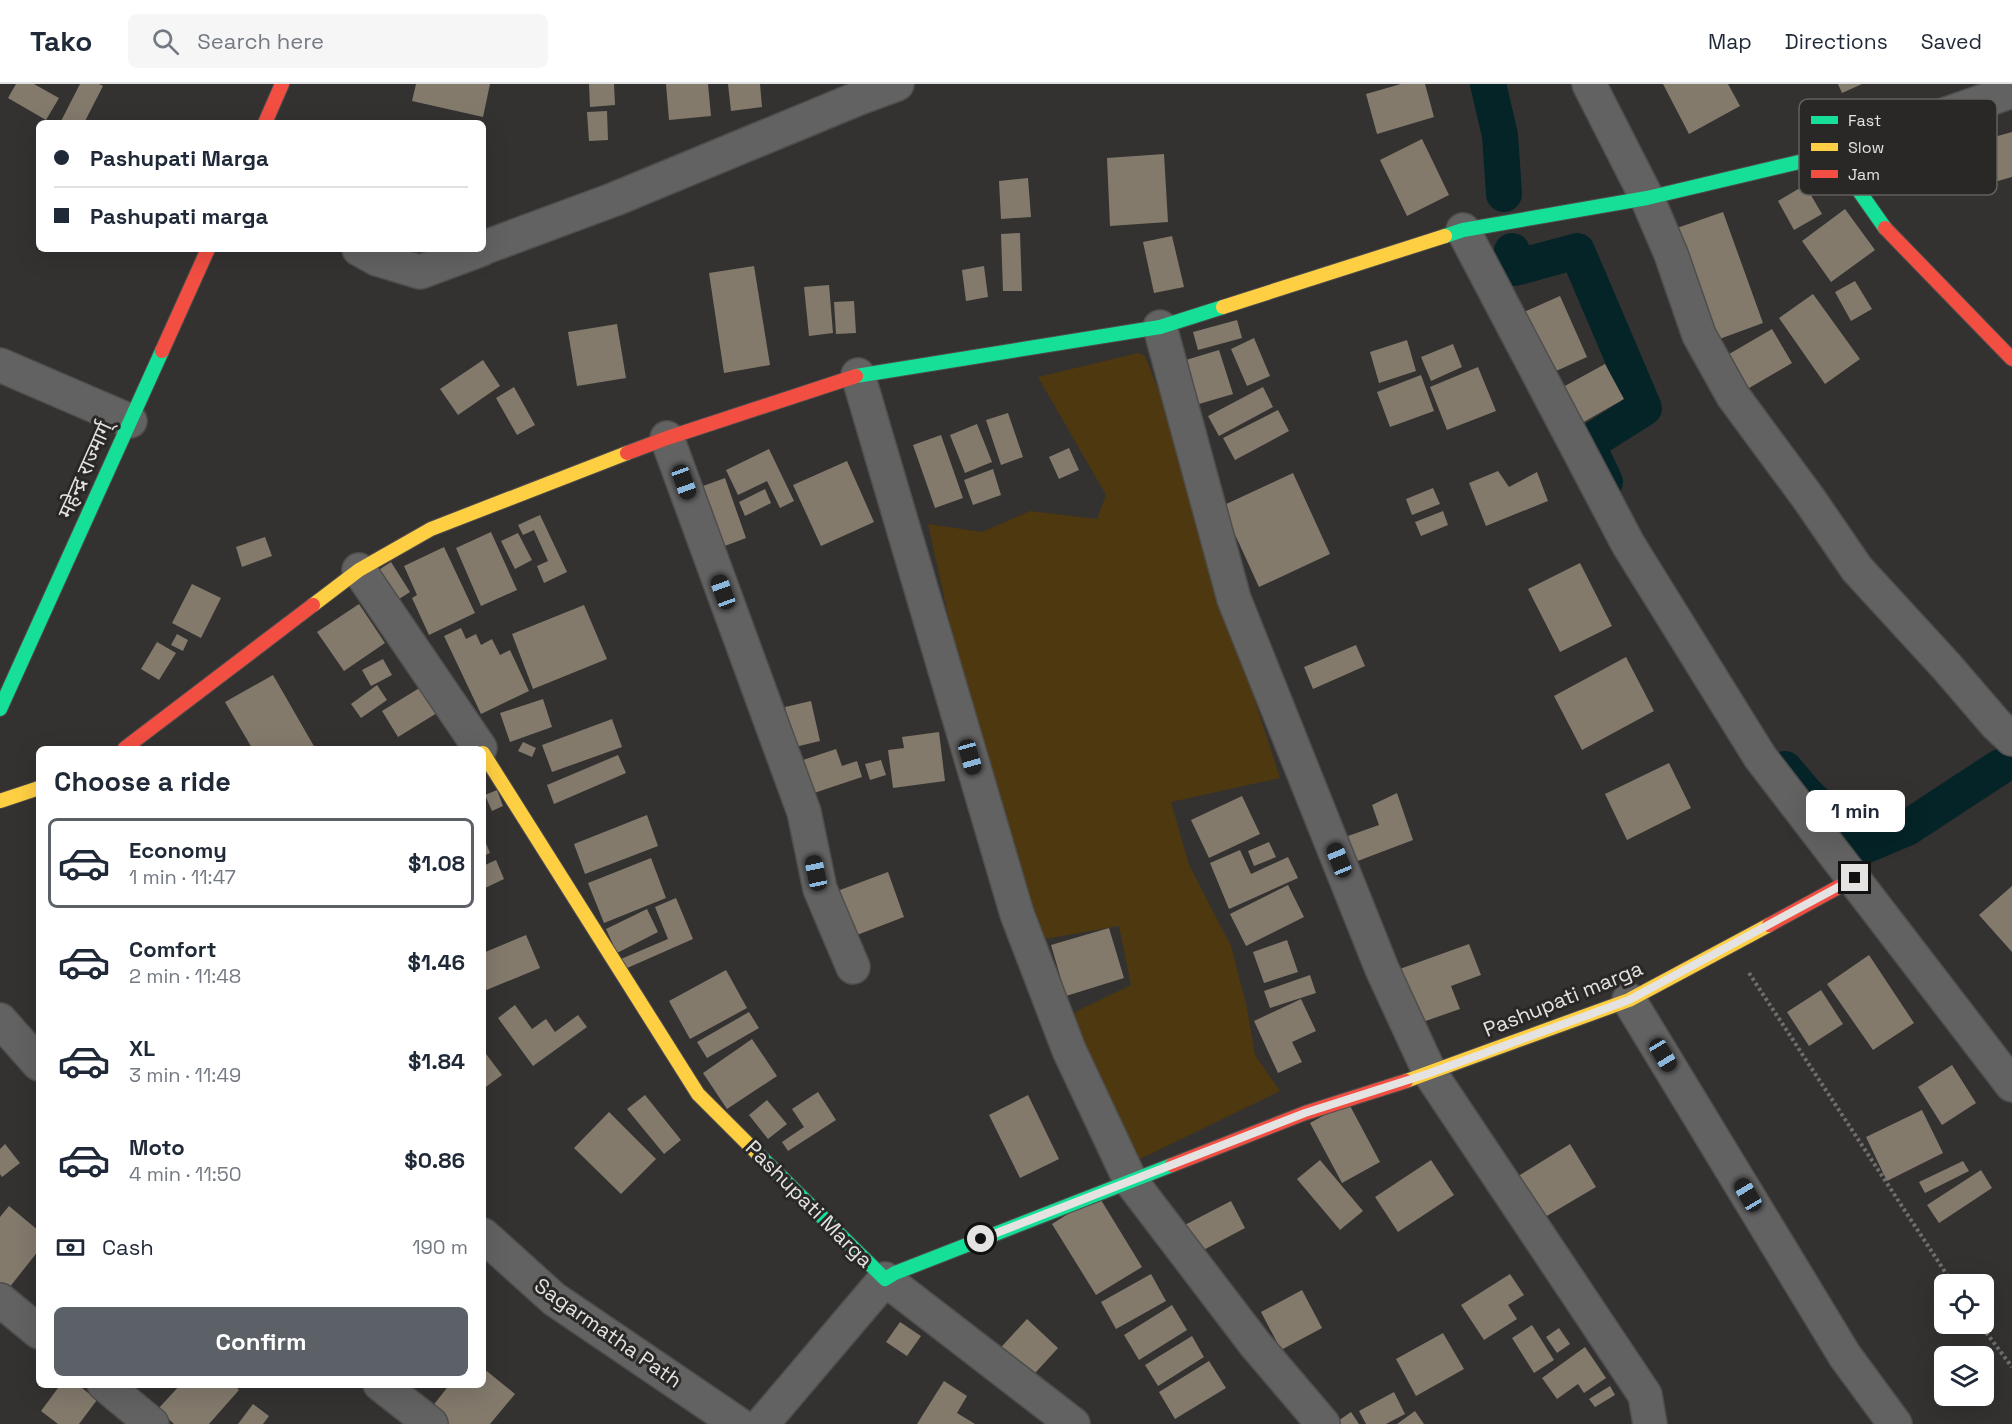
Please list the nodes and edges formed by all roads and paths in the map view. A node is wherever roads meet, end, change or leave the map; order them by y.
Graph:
1 (282, 84) edge
2 (897, 84) edge
3 (1589, 84) edge
4 (2012, 91) edge
5 (1989, 99) edge
6 (266, 120) edge
7 (1799, 162) edge
8 (1862, 195) edge
9 (1647, 198) junction
10 (1463, 230) junction
11 (486, 247) edge
12 (207, 252) edge
13 (364, 252) edge
14 (474, 252) edge
15 (1160, 327) junction
16 (2012, 358) edge
17 (0, 364) edge
18 (858, 375) junction
19 (130, 422) junction
20 (668, 438) junction
21 (359, 570) junction
22 (0, 709) edge
23 (2012, 739) edge
24 (128, 746) edge
25 (479, 746) edge
26 (486, 758) edge
27 (36, 789) edge
28 (0, 801) edge
29 (1855, 878) junction
30 (1730, 945) junction
31 (853, 967) dead end
32 (1629, 1000) junction
33 (0, 1020) edge
34 (36, 1061) edge
35 (1430, 1073) junction
36 (2012, 1085) edge
37 (1305, 1113) joint
38 (1130, 1180) junction
39 (486, 1238) edge
40 (1946, 1274) edge
41 (885, 1279) junction
42 (0, 1300) edge
43 (36, 1330) edge
44 (1987, 1334) edge
45 (2012, 1367) edge
46 (109, 1388) edge
47 (385, 1388) edge
48 (152, 1424) edge
49 (431, 1424) edge
50 (738, 1424) edge
51 (762, 1424) edge
52 (1073, 1424) edge
53 (1323, 1424) edge
54 (1650, 1424) edge
55 (1895, 1424) edge

1 - 6 main road
2 - 11 street
3 - 9 street
4 - 5 street
7 - 9 main road
8 - 16 main road
9 - 10 main road
9 - 23 street
10 - 15 main road
10 - 29 street
12 - 19 main road, महेन्द्र राज्मार्ग्
13 - 14 street
15 - 18 main road
15 - 35 street
17 - 19 street
18 - 20 main road
18 - 38 street
19 - 22 main road, महेन्द्र राज्मार्ग्
20 - 21 main road
20 - 31 street
21 - 24 main road
21 - 25 street
26 - 41 main road, Pashupati Marga
27 - 28 main road
29 - 30 main road, Pashupati marga
29 - 36 street
30 - 32 main road, Pashupati marga
30 - 40 path
32 - 35 main road, Pashupati marga
32 - 55 street
33 - 34 street
35 - 37 main road, Pashupati marga
35 - 54 street
37 - 38 main road, Pashupati Marga
38 - 41 main road, Pashupati Marga
38 - 53 street
39 - 50 street, Sagarmatha Path
41 - 51 street
41 - 52 street
42 - 43 street
44 - 45 path
46 - 48 street
47 - 49 street

